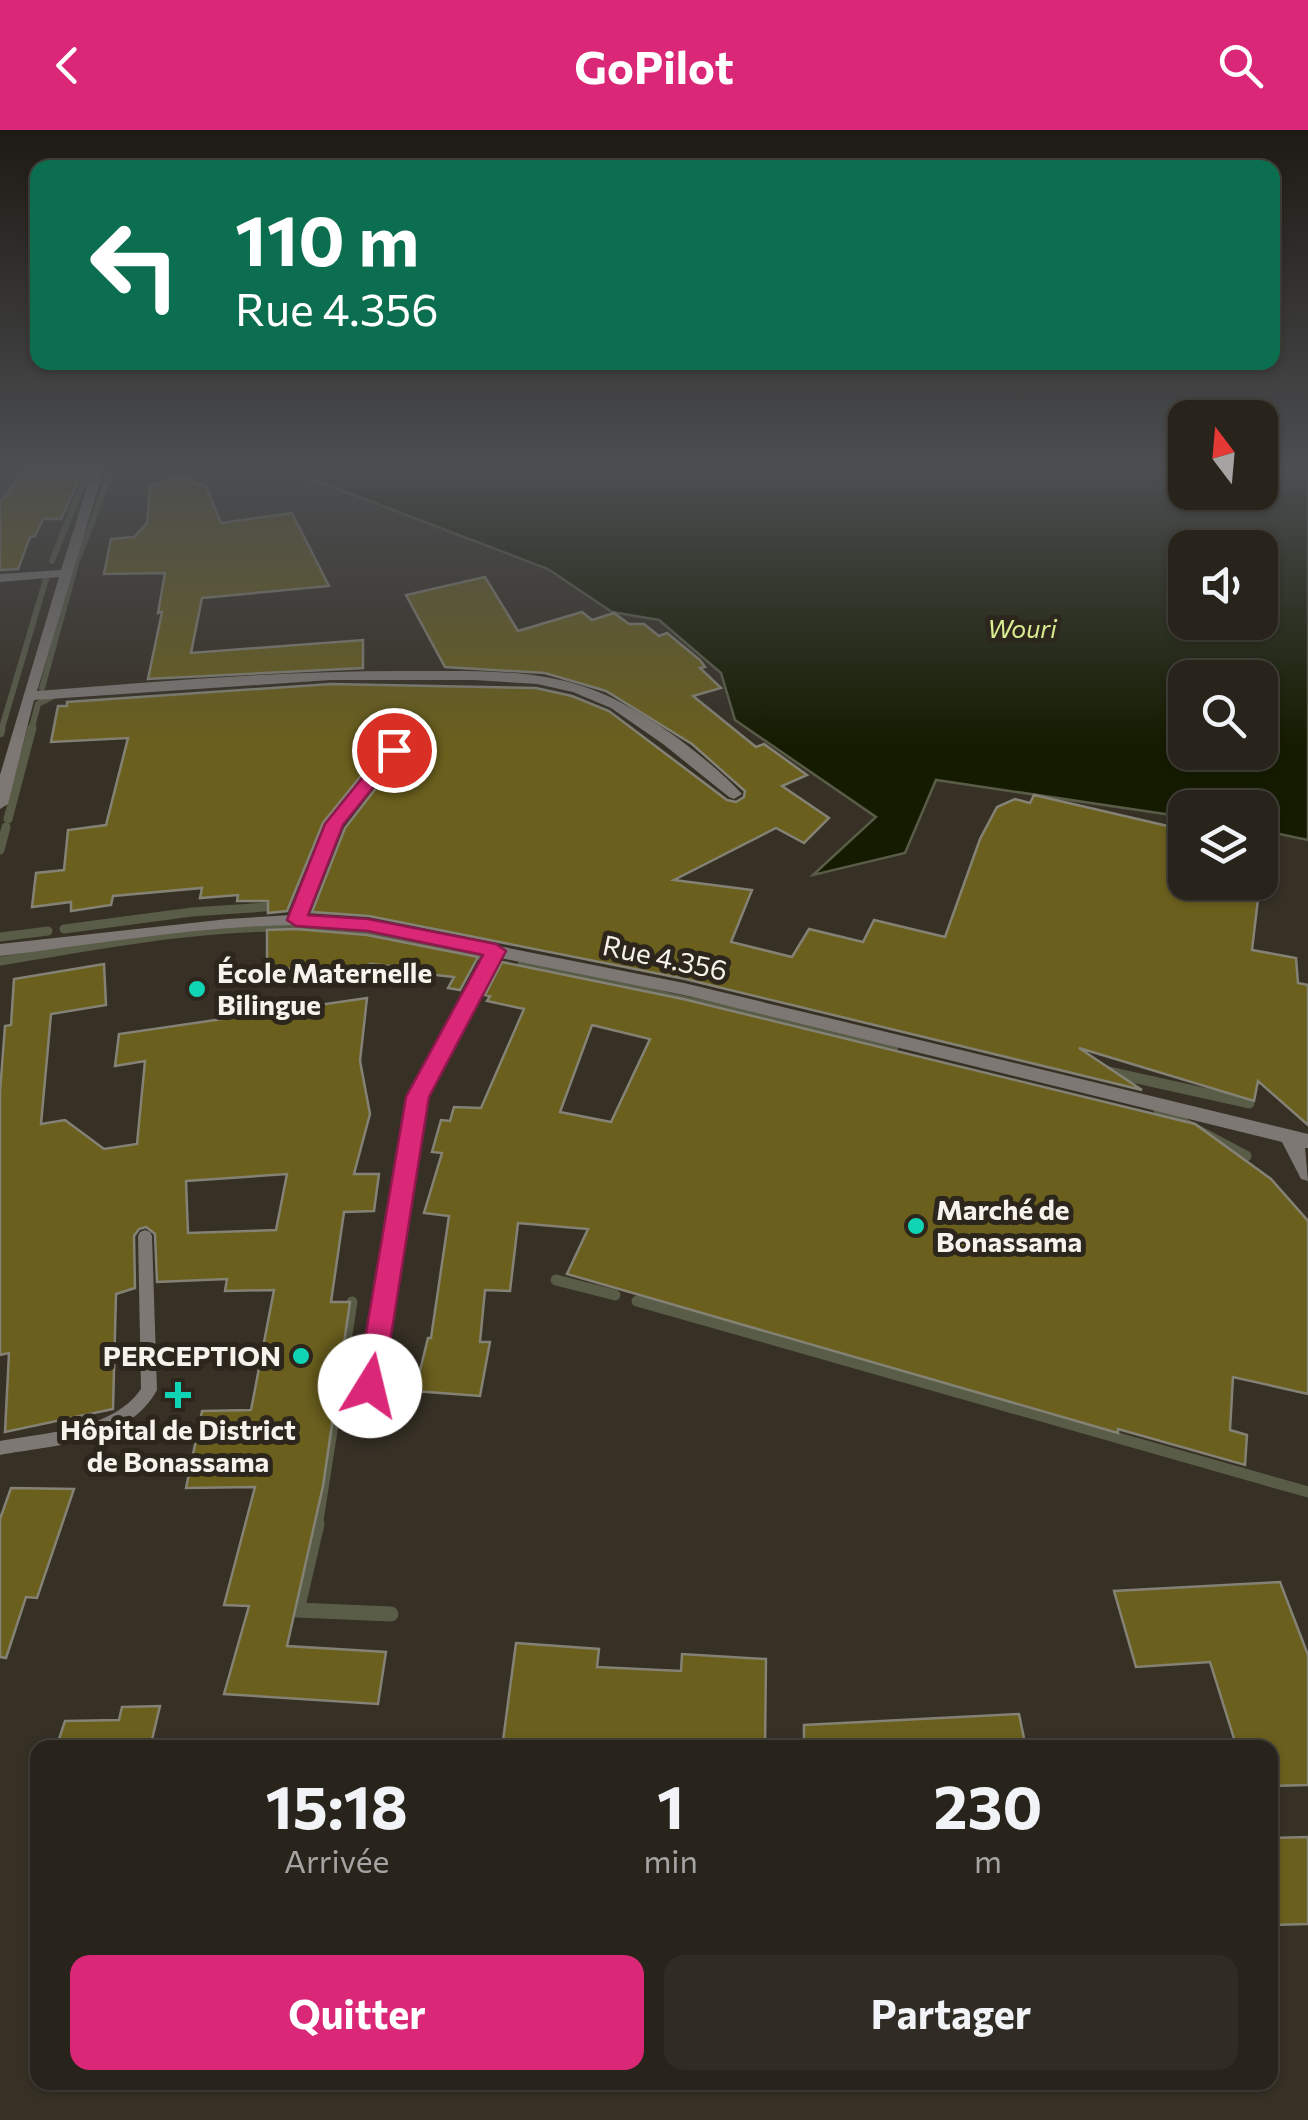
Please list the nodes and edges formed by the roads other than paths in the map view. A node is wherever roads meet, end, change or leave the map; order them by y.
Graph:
1 (69, 561) edge
2 (65, 573) junction
3 (0, 578) edge
4 (28, 696) junction
5 (394, 750) dead end
6 (734, 794) dead end
7 (0, 804) edge
8 (296, 920) junction
9 (0, 950) edge
10 (496, 951) junction
11 (1299, 1139) edge
12 (1308, 1172) edge
13 (145, 1236) dead end
14 (370, 1386) dead end
15 (0, 1448) edge

1 - 2 street
2 - 3 street
2 - 4 street
4 - 6 street
4 - 7 street
5 - 8 street
8 - 9 street, Rue 4.356
8 - 10 street, Rue 4.356
10 - 11 street, Rue 4.356
10 - 14 street
11 - 12 street
13 - 15 lane

